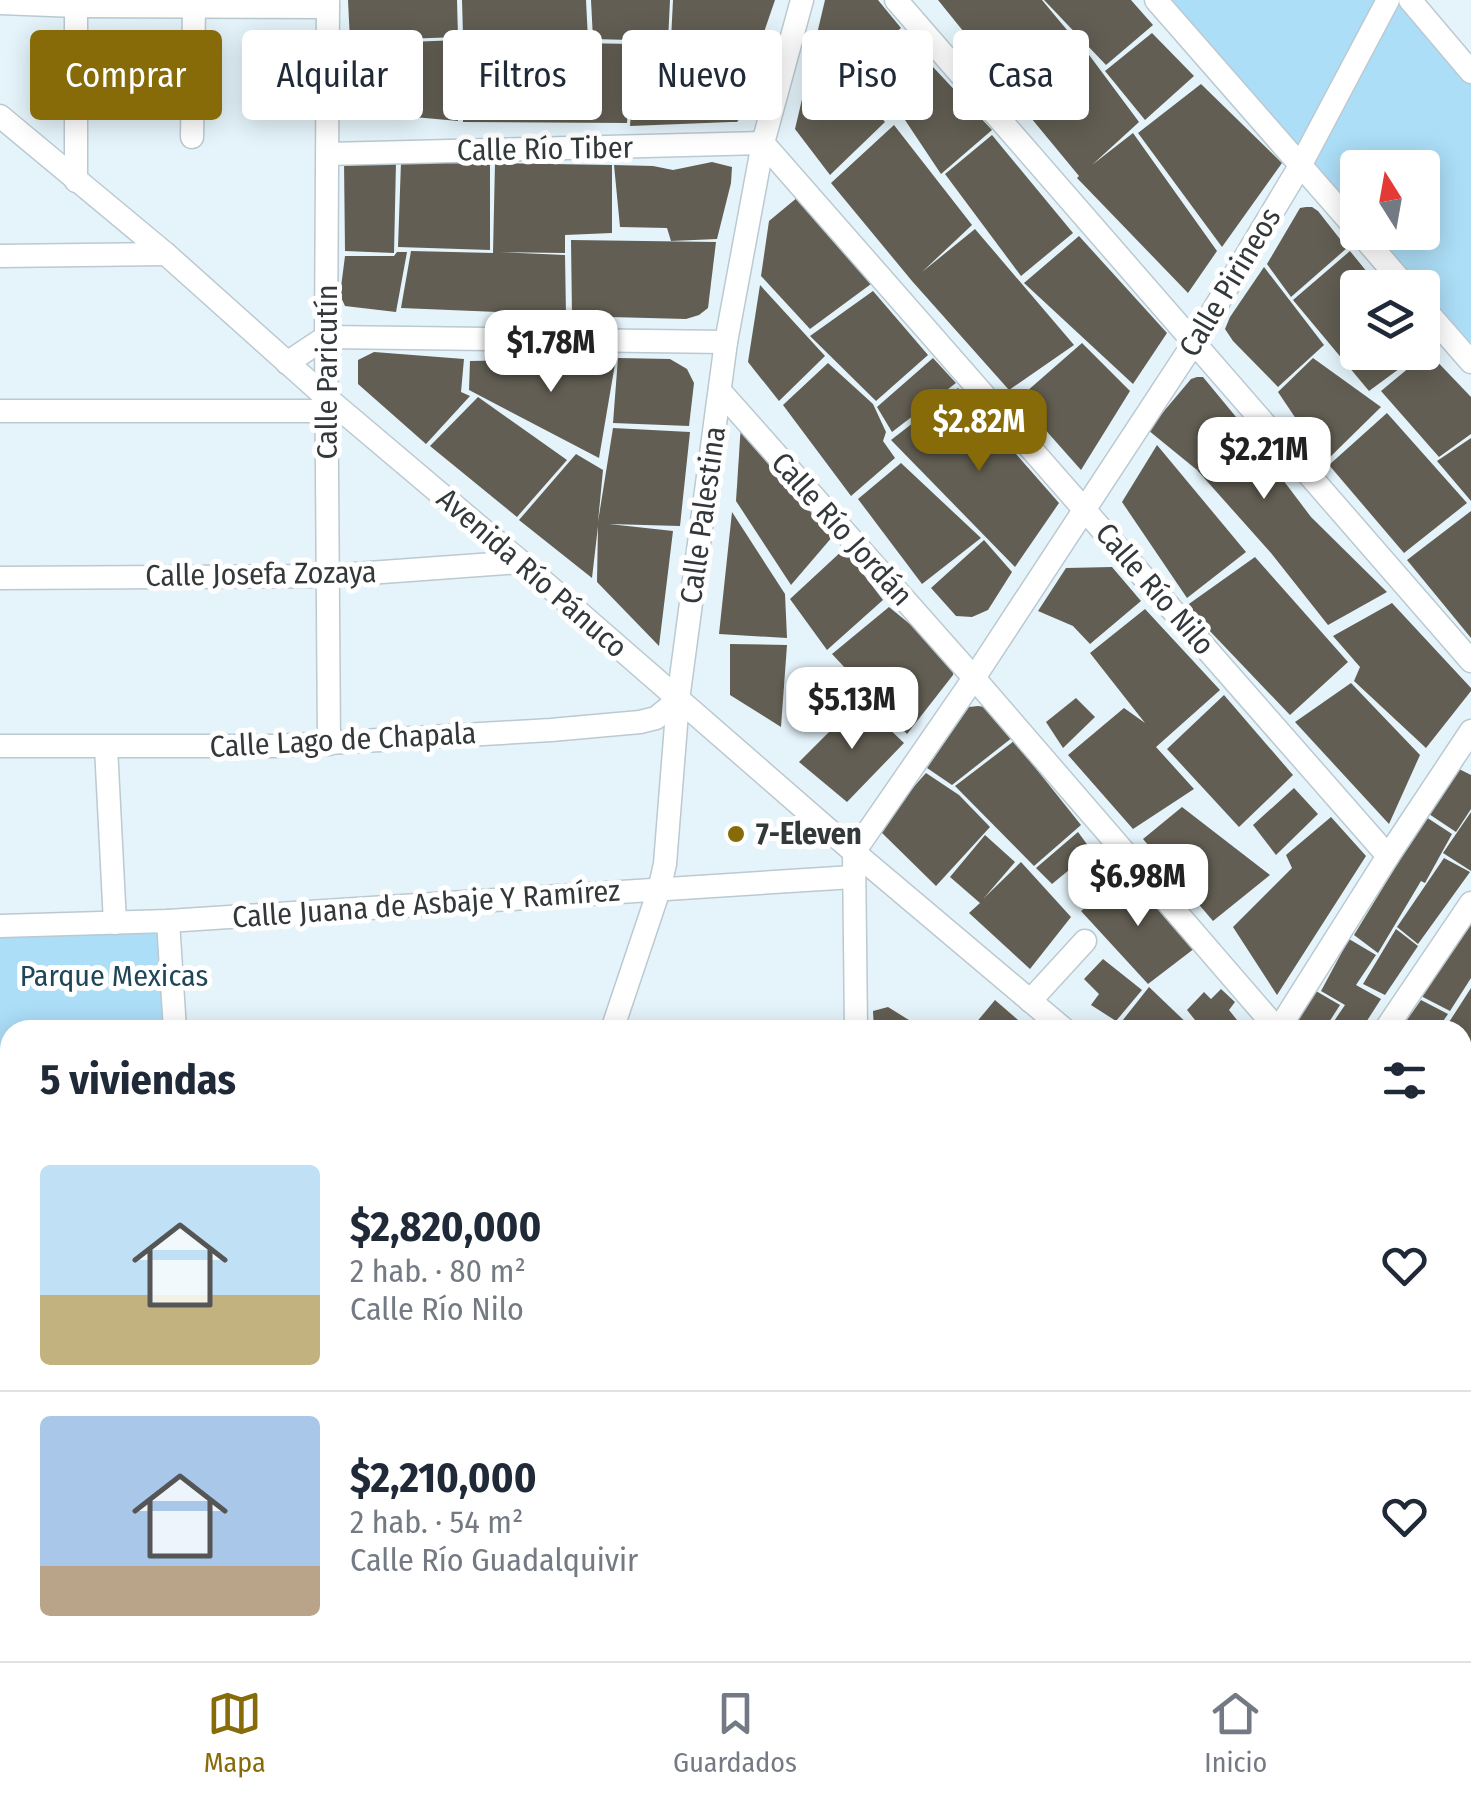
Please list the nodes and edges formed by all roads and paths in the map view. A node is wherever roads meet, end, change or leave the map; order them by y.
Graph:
1 (802, 0) edge
2 (896, 0) edge
3 (1156, 0) edge
4 (1388, 0) edge
5 (1410, 0) edge
6 (0, 2) edge
7 (76, 3) edge
8 (328, 4) edge
9 (194, 6) junction
10 (1471, 72) edge
11 (0, 116) edge
12 (192, 138) dead end
13 (763, 144) junction
14 (328, 154) junction
15 (1300, 166) junction
16 (76, 181) junction
17 (1340, 212) edge
18 (1373, 250) edge
19 (166, 254) junction
20 (0, 256) edge
21 (1391, 270) edge
22 (1440, 327) edge
23 (326, 337) junction
24 (1194, 341) junction
25 (726, 342) junction
26 (1471, 362) edge
27 (288, 363) junction
28 (720, 390) junction
29 (326, 405) junction
30 (0, 411) edge
31 (1086, 510) junction
32 (521, 562) junction
33 (327, 576) junction
34 (0, 578) edge
35 (1471, 662) edge
36 (974, 678) junction
37 (678, 700) junction
38 (329, 744) junction
39 (1468, 745) edge
40 (0, 746) edge
41 (106, 748) junction
42 (854, 852) junction
43 (1388, 856) junction
44 (852, 876) junction
45 (659, 890) junction
46 (1471, 904) edge
47 (168, 921) junction
48 (115, 923) junction
49 (0, 926) edge
50 (1085, 941) dead end
51 (1030, 1001) junction
52 (174, 1020) edge
53 (615, 1020) edge
54 (856, 1020) edge
55 (1053, 1020) edge
56 (1269, 1020) edge
57 (1284, 1020) edge
58 (1393, 1020) edge

1 - 13 street, Calle Palestina
2 - 24 street
3 - 15 street
4 - 15 street, Calle Pirineos
5 - 10 street
6 - 7 street
7 - 9 street
7 - 16 street
8 - 9 street
8 - 14 street, Calle Paricutín
9 - 12 street
11 - 16 street, Avenida Río Pánuco
13 - 14 street, Calle Río Tiber
13 - 25 street, Calle Palestina
13 - 31 street, Calle Río Nilo
14 - 23 street, Calle Paricutín
15 - 17 street
15 - 24 street, Calle Pirineos
16 - 19 street, Avenida Río Pánuco
18 - 21 street
19 - 20 street
19 - 27 street, Avenida Río Pánuco
22 - 26 street
23 - 25 street
23 - 27 street
23 - 29 street, Calle Paricutín
24 - 31 street, Calle Pirineos
24 - 35 street
25 - 28 street, Calle Palestina
27 - 29 street, Avenida Río Pánuco
28 - 36 street, Calle Río Jordán
28 - 37 street, Calle Palestina
29 - 30 street
29 - 32 street, Avenida Río Pánuco
29 - 33 street, Calle Paricutín
31 - 36 street, Calle Pirineos
31 - 43 street, Calle Río Nilo
32 - 33 street, Calle Josefa Zozaya
32 - 37 street, Avenida Río Pánuco
33 - 34 street, Calle Josefa Zozaya
33 - 38 street, Calle Paricutín
36 - 42 street, Calle Pirineos
36 - 56 street, Calle Río Jordán
37 - 38 street, Calle Lago de Chapala
37 - 42 street, Avenida Río Pánuco
37 - 45 street, Calle Palestina
38 - 41 street, Calle Lago de Chapala
39 - 43 street
40 - 41 street, Calle Lago de Chapala
41 - 48 street
42 - 44 street
42 - 51 street, Avenida Río Pánuco
43 - 57 street
44 - 45 street, Calle Juana de Asbaje Y Ramírez
44 - 54 street
45 - 47 street, Calle Juana de Asbaje Y Ramírez
45 - 53 street, Calle Palestina
46 - 58 street
47 - 48 street, Calle Juana de Asbaje Y Ramírez
47 - 52 street
48 - 49 street, Calle Juana de Asbaje Y Ramírez
50 - 51 street
51 - 55 street, Avenida Río Pánuco

